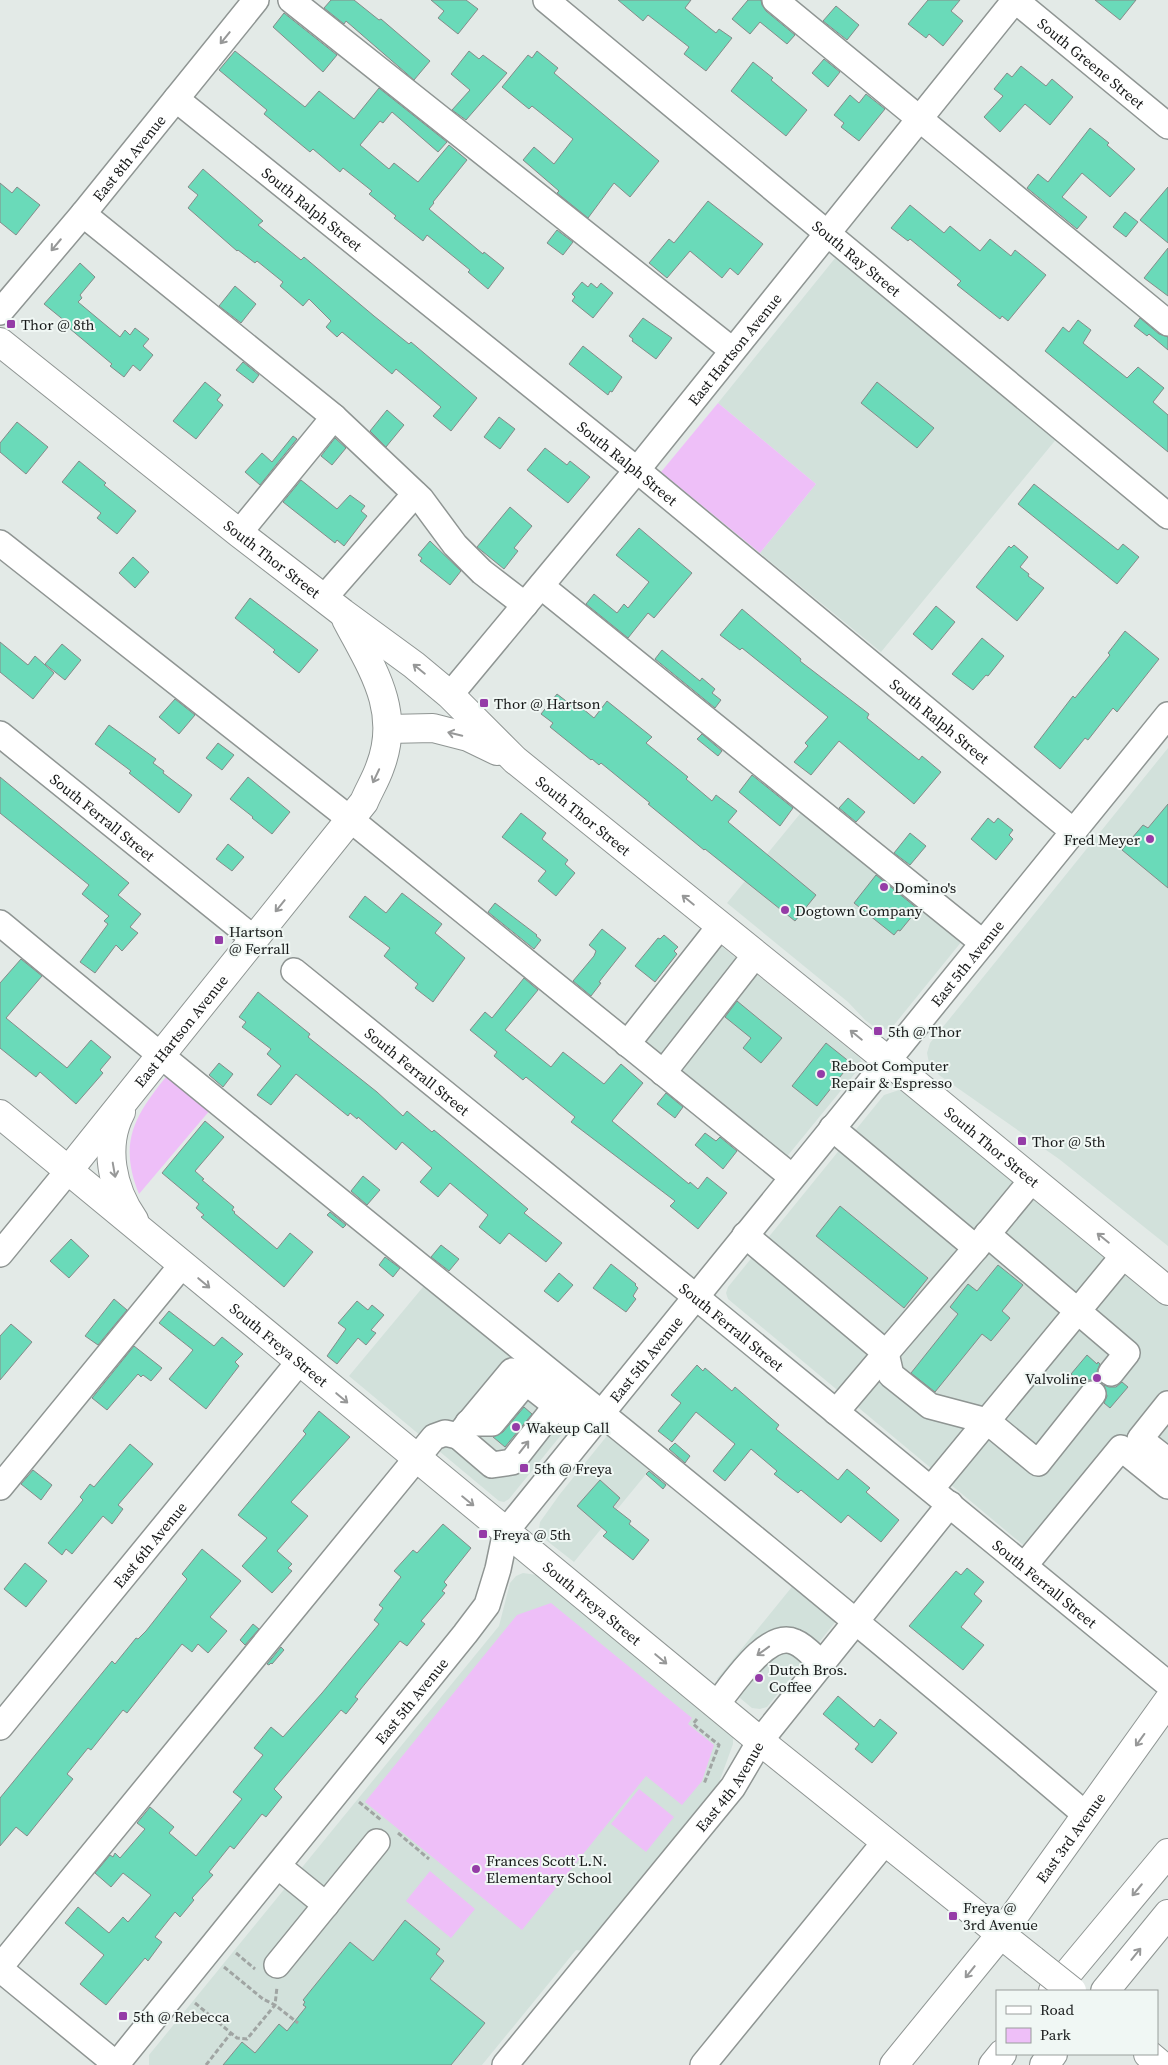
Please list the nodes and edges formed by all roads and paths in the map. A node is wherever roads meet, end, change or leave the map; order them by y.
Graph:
1 (256, 0) edge
2 (291, 0) edge
3 (546, 0) edge
4 (775, 0) edge
5 (1015, 0) edge
6 (176, 98) junction
7 (919, 119) junction
8 (1168, 126) edge
9 (83, 214) junction
10 (826, 234) junction
11 (0, 312) edge
12 (1168, 323) edge
13 (0, 342) edge
14 (732, 350) junction
15 (334, 417) junction
16 (636, 470) junction
17 (415, 494) junction
18 (1168, 516) edge
19 (239, 533) junction
20 (0, 543) edge
21 (541, 586) junction
22 (525, 605) junction
23 (333, 606) junction
24 (450, 695) junction
25 (1168, 715) edge
26 (388, 729) junction
27 (0, 734) edge
28 (515, 760) junction
29 (350, 820) junction
30 (1074, 832) junction
31 (0, 923) edge
32 (720, 926) junction
33 (253, 938) junction
34 (983, 942) junction
35 (756, 954) junction
36 (294, 971) dead end
37 (627, 1044) junction
38 (160, 1056) junction
39 (887, 1060) junction
40 (663, 1073) junction
41 (133, 1091) junction
42 (0, 1114) edge
43 (832, 1128) junction
44 (68, 1171) junction
45 (792, 1177) junction
46 (1032, 1180) junction
47 (745, 1235) junction
48 (153, 1240) junction
49 (982, 1241) junction
50 (3, 1243) edge
51 (1124, 1255) junction
52 (182, 1265) junction
53 (1168, 1291) edge
54 (696, 1297) junction
55 (1078, 1310) junction
56 (886, 1353) junction
57 (299, 1362) junction
58 (1111, 1373) dead end
59 (1093, 1394) dead end
60 (1168, 1404) edge
61 (556, 1406) junction
62 (836, 1412) junction
63 (987, 1421) junction
64 (594, 1422) junction
65 (463, 1429) junction
66 (1130, 1443) junction
67 (416, 1459) junction
68 (1168, 1461) edge
69 (1168, 1486) edge
70 (0, 1487) edge
71 (940, 1497) junction
72 (506, 1531) junction
73 (1024, 1566) junction
74 (856, 1621) junction
75 (822, 1664) junction
76 (1168, 1684) edge
77 (1168, 1701) edge
78 (709, 1709) junction
79 (0, 1727) edge
80 (760, 1741) junction
81 (700, 1789) dead end
82 (1086, 1815) junction
83 (377, 1842) dead end
84 (885, 1842) junction
85 (1168, 1853) edge
86 (278, 1866) junction
87 (326, 1905) junction
88 (1168, 1914) edge
89 (1001, 1934) junction
90 (236, 1952) dead end
91 (224, 1967) dead end
92 (0, 1968) edge
93 (268, 1972) junction
94 (1054, 1990) edge
95 (1071, 1990) edge
96 (1106, 1990) edge
97 (195, 2003) dead end
98 (275, 2005) junction
99 (298, 2023) dead end
100 (231, 2033) junction
101 (1001, 2055) edge
102 (1052, 2055) edge
103 (1149, 2055) edge
104 (116, 2065) edge
105 (206, 2065) edge
106 (505, 2065) edge
107 (703, 2065) edge
108 (894, 2065) edge
109 (993, 2065) edge
110 (1044, 2065) edge
111 (1161, 2065) edge

1 -> 6 street, East 8th Avenue
2 - 14 street
3 - 10 street, South Ray Street
4 - 7 street
5 - 7 street, East Hartson Avenue
5 - 8 street, South Greene Street
6 - 9 street, East 8th Avenue
6 - 16 street, South Ralph Street
7 - 10 street, East Hartson Avenue
7 - 12 street
9 -> 11 street, East 8th Avenue
9 - 15 street
10 - 14 street, East Hartson Avenue
10 - 18 street, South Ray Street
13 - 19 main road, South Thor Street
14 - 16 street, East Hartson Avenue
15 - 17 street
15 - 19 street
16 - 21 street, East Hartson Avenue
16 - 30 street, South Ralph Street
17 - 22 street
17 - 23 street
19 - 23 main road, South Thor Street
20 - 29 street
21 - 22 street, East Hartson Avenue
21 - 34 street
22 - 24 street, East Hartson Avenue
24 -> 23 main road, South Thor Street
23 - 26 main road, East Hartson Avenue
24 - 28 main road, South Thor Street
25 - 30 street, East 5th Avenue
28 -> 26 main road
26 -> 29 main road, East Hartson Avenue
27 - 33 street, South Ferrall Street
32 -> 28 main road, South Thor Street
29 -> 33 main road, East Hartson Avenue
29 - 37 street
30 - 34 street, East 5th Avenue
31 - 38 street
32 - 35 main road, South Thor Street
32 - 37 street
33 - 38 main road, East Hartson Avenue
34 - 39 street, East 5th Avenue
39 -> 35 main road, South Thor Street
35 - 40 street
36 - 54 street, South Ferrall Street
37 - 40 street
38 - 41 main road, East Hartson Avenue
38 - 64 street
39 - 43 street, East 5th Avenue
39 - 46 main road, South Thor Street
40 - 45 street
41 - 44 main road, East Hartson Avenue
41 -> 48 main road
42 - 44 main road, South Freya Street
43 - 45 street, East 5th Avenue
43 - 49 street
44 - 48 main road, South Freya Street
44 - 50 street, East Hartson Avenue
45 - 47 street, East 5th Avenue
46 - 49 street
51 -> 46 main road, South Thor Street
47 - 54 street, East 5th Avenue
47 - 56 street
48 - 52 main road, South Freya Street
49 - 55 street
49 - 56 street
51 - 53 main road, South Thor Street
51 - 55 street, East 4th Avenue
52 -> 57 main road, South Freya Street
52 - 70 street
54 - 62 street, South Ferrall Street
54 - 64 street, East 5th Avenue
55 - 58 street
55 - 63 street, East 4th Avenue
56 - 62 street
56 - 63 street
57 -> 67 main road, South Freya Street
57 - 79 street, East 6th Avenue
59 - 63 street
60 - 66 street
61 - 64 street
61 - 65 street
65 -> 61 street
62 - 71 street, South Ferrall Street
63 - 71 street, East 4th Avenue
64 - 72 street, East 5th Avenue
64 - 74 street
65 - 67 street
66 - 68 street
66 - 69 street
66 - 73 street
67 -> 72 main road, South Freya Street
67 - 92 street
71 - 73 street, South Ferrall Street
71 - 74 street, East 4th Avenue
72 -> 78 main road, South Freya Street
72 - 86 street, East 5th Avenue
73 - 76 street, South Ferrall Street
74 - 75 street, East 4th Avenue
74 - 82 street
75 -> 78 street
75 - 80 street, East 4th Avenue
77 -> 82 main road, East 3rd Avenue
78 - 80 main road, South Freya Street
78 - 81 path
80 - 84 main road, South Freya Street
80 - 106 street, East 4th Avenue
82 - 89 main road, East 3rd Avenue
83 - 87 street
84 - 89 main road, South Freya Street
84 - 107 street
85 -> 94 main road
86 - 87 street
86 - 104 street, East 5th Avenue
87 - 93 street
96 -> 88 main road
89 - 95 main road, South Freya Street, bridge
89 -> 108 main road, East 3rd Avenue
90 - 93 path
91 - 98 path
92 - 104 street
93 - 98 path
97 - 100 path
98 - 99 path
98 - 100 path
100 - 105 path
101 - 109 main road
102 - 110 main road
103 - 111 main road

